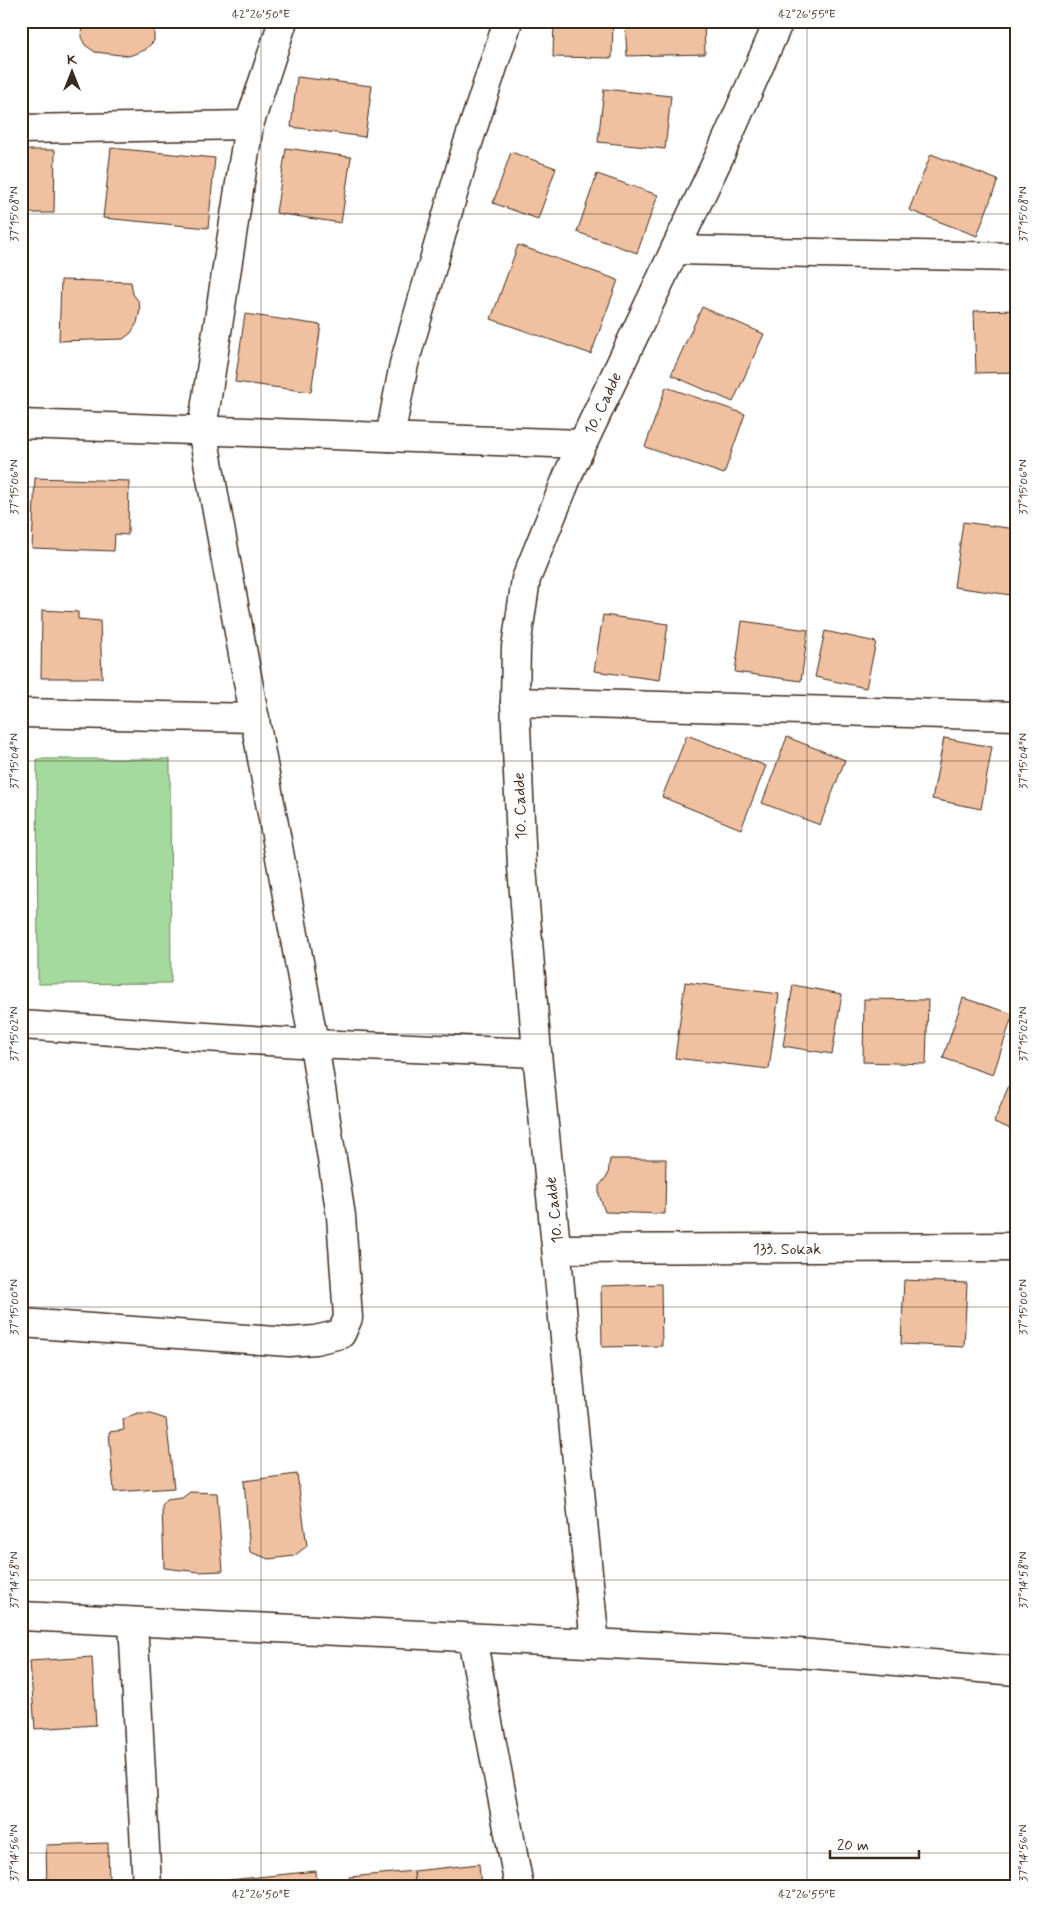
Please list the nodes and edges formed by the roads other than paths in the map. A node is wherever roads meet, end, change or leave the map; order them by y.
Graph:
1 (283, 21) edge
2 (508, 21) edge
3 (779, 21) edge
4 (249, 125) junction
5 (21, 129) edge
6 (674, 250) junction
7 (1016, 257) edge
8 (21, 424) edge
9 (202, 429) junction
10 (390, 437) junction
11 (582, 444) junction
12 (515, 702) junction
13 (21, 713) edge
14 (1016, 716) edge
15 (255, 718) junction
16 (21, 1025) edge
17 (314, 1044) junction
18 (536, 1053) junction
19 (1016, 1248) edge
20 (557, 1249) junction
21 (21, 1323) edge
22 (21, 1616) edge
23 (132, 1622) junction
24 (472, 1638) junction
25 (595, 1644) junction
26 (1016, 1670) edge
27 (147, 1886) edge
28 (519, 1886) edge

1 - 4 street
2 - 10 street
3 - 6 street, 10. Cadde
4 - 5 street
4 - 9 street
6 - 7 street
6 - 11 street, 10. Cadde
8 - 9 street
9 - 10 street
9 - 15 street
10 - 11 street
11 - 12 street, 10. Cadde
12 - 14 street
12 - 18 street, 10. Cadde
13 - 15 street
15 - 17 street
16 - 17 street
17 - 18 street
17 - 21 street
18 - 20 street, 10. Cadde
19 - 20 street, 133. Sokak
20 - 25 street, 10. Cadde
22 - 23 street
23 - 24 street
23 - 27 street
24 - 25 street
24 - 28 street
25 - 26 street

